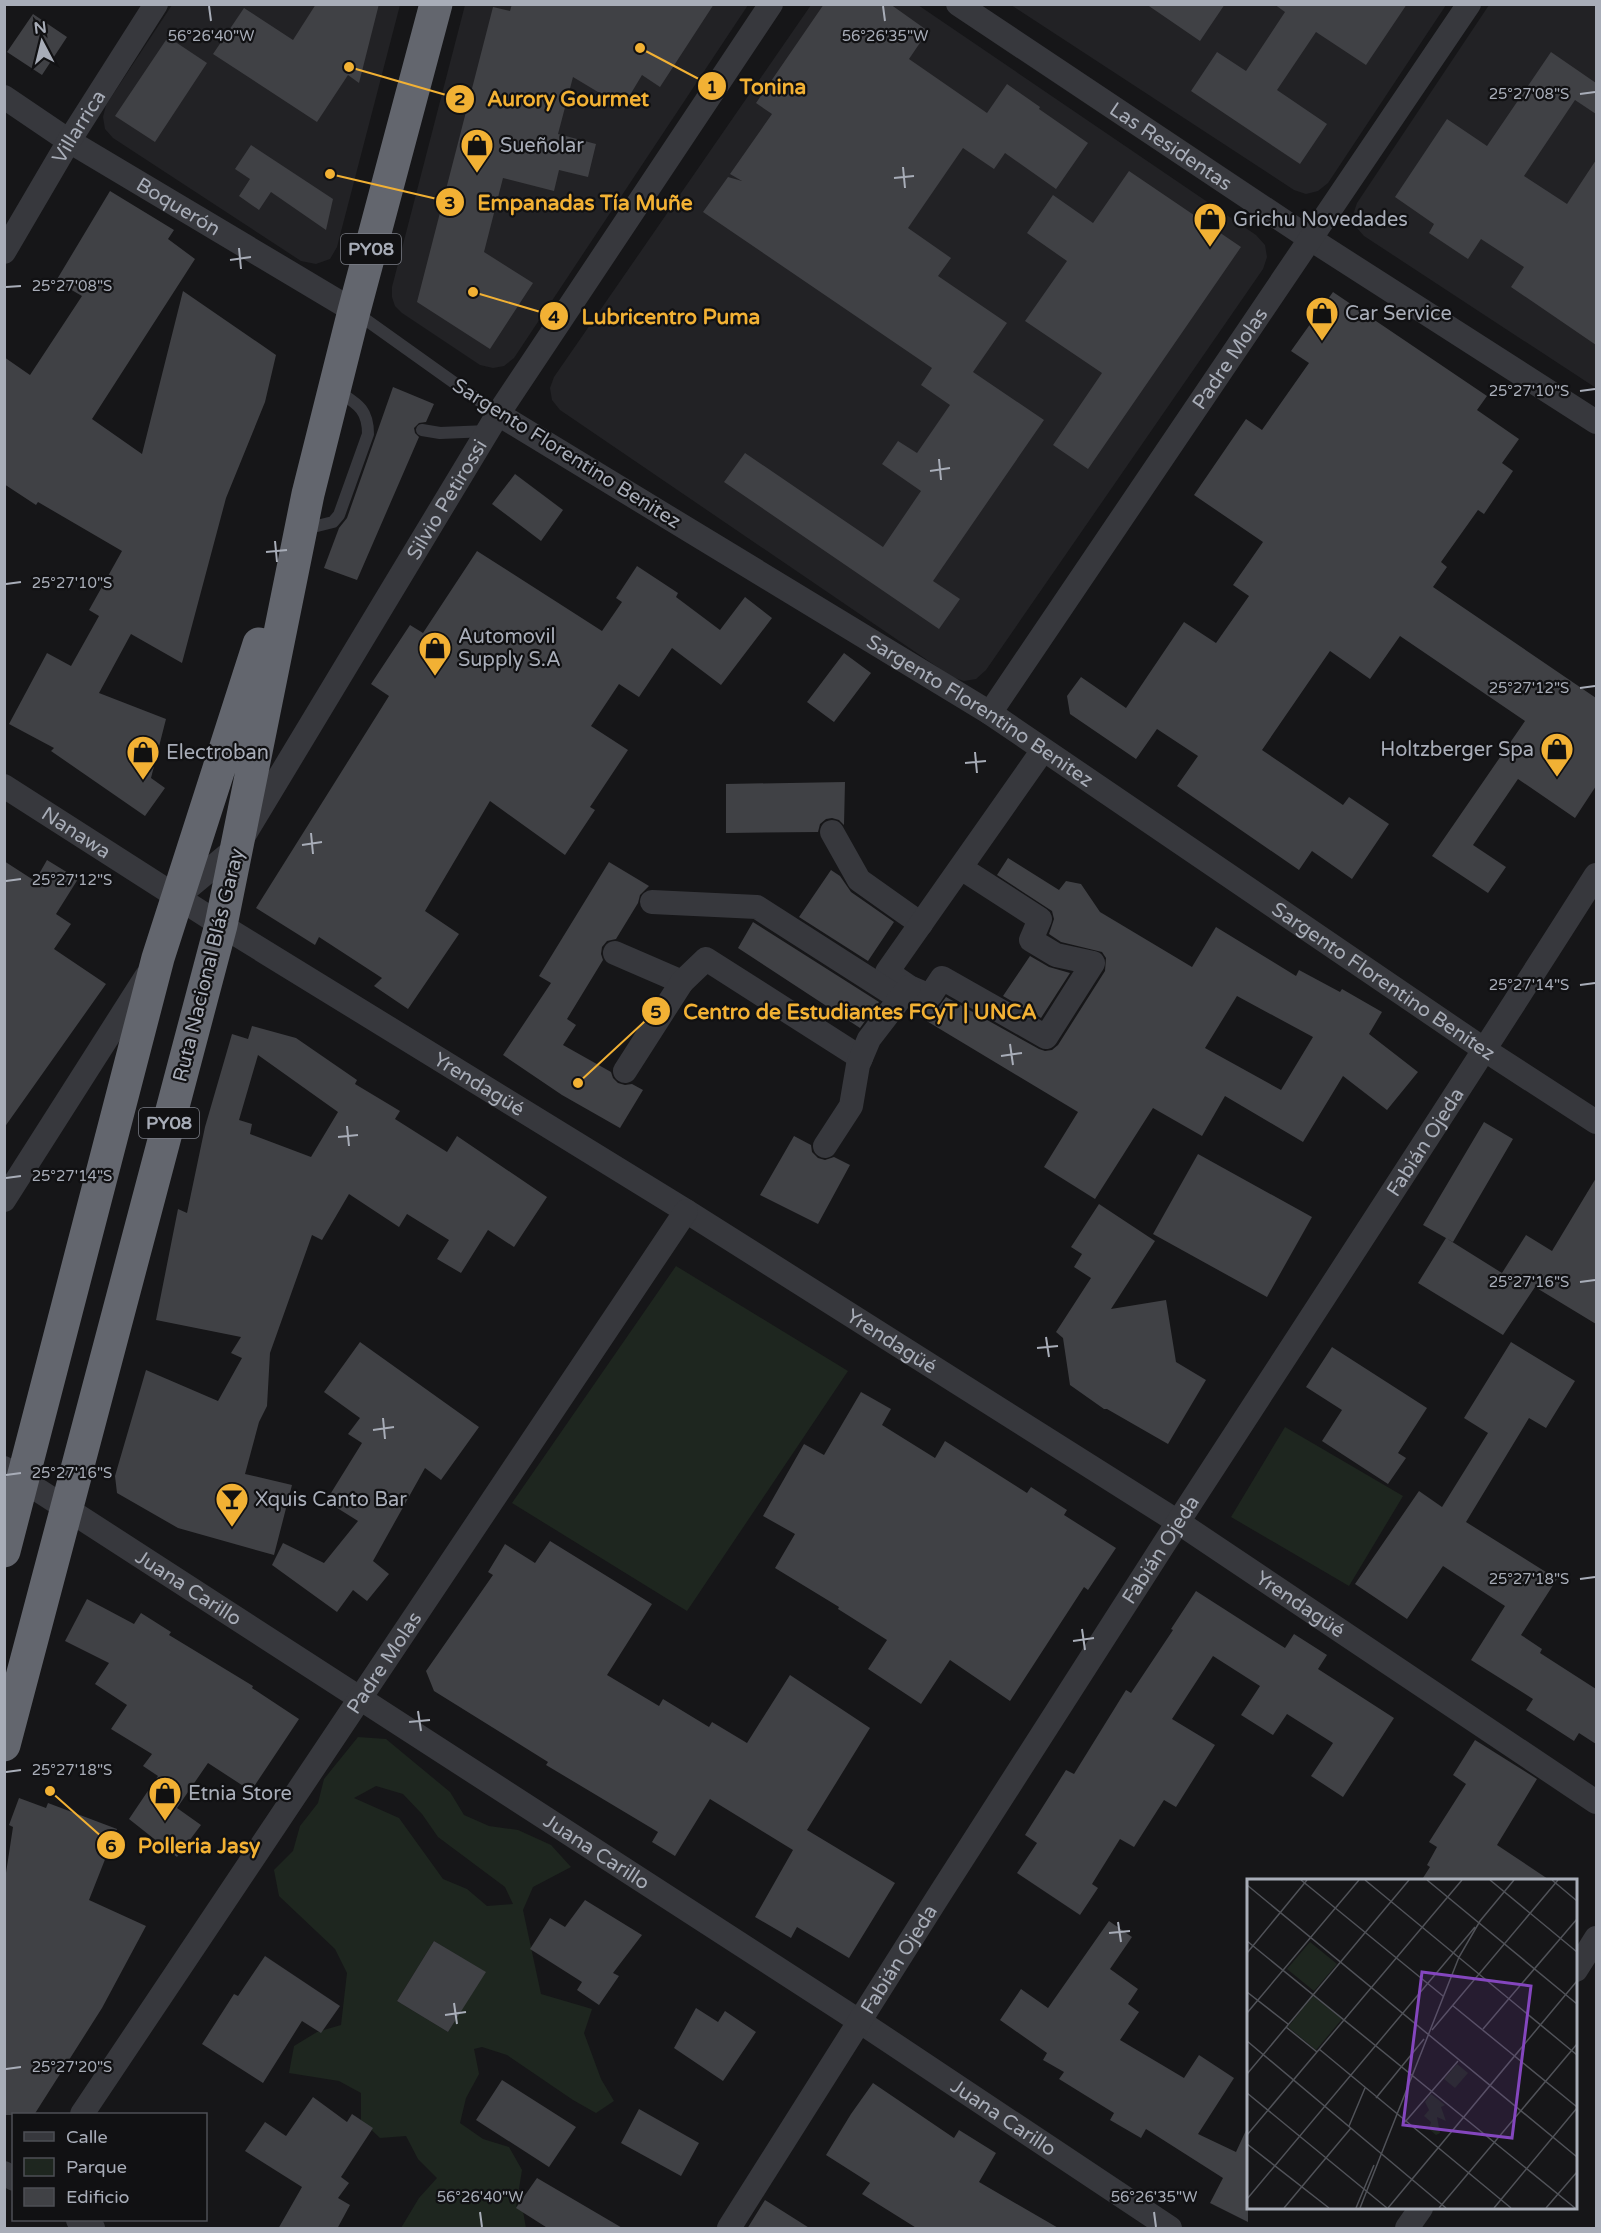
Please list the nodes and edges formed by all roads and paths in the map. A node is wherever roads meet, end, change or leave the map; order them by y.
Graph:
1 (156, 4) edge
2 (436, 4) edge
3 (771, 4) edge
4 (958, 4) edge
5 (1469, 4) edge
6 (4, 97) edge
7 (69, 141) junction
8 (1309, 238) junction
9 (4, 252) edge
10 (354, 311) junction
11 (334, 389) junction
12 (493, 422) junction
13 (1596, 422) edge
14 (422, 430) dead end
15 (308, 494) junction
16 (301, 531) junction
17 (990, 713) junction
18 (1044, 750) junction
19 (4, 786) edge
20 (832, 832) dead end
21 (237, 847) junction
22 (961, 868) junction
23 (1596, 875) edge
24 (177, 897) junction
25 (652, 902) dead end
26 (921, 924) junction
27 (221, 925) junction
28 (615, 953) dead end
29 (158, 958) junction
30 (682, 982) junction
31 (904, 992) junction
32 (1485, 1050) junction
33 (861, 1058) junction
34 (625, 1071) dead end
35 (1596, 1122) edge
36 (825, 1146) dead end
37 (4, 1200) edge
38 (686, 1211) junction
39 (14, 1474) edge
40 (66, 1509) junction
41 (1178, 1522) junction
42 (4, 1551) edge
43 (360, 1699) junction
44 (4, 1745) edge
45 (1596, 1802) edge
46 (1596, 1938) edge
47 (1577, 1967) edge
48 (859, 2021) junction
49 (83, 2113) edge
50 (1420, 2209) edge
51 (80, 2221) edge
52 (93, 2229) edge
53 (729, 2229) edge
54 (1170, 2229) edge
55 (1407, 2229) edge

1 - 7 street, Villarrica
2 - 10 highway, Ruta Nacional Blás Garay / PY08
3 - 12 street, Silvio Petirossi
4 - 8 street, Las Residentas
5 - 8 street, Padre Molas
6 - 7 street, Boquerón
7 - 9 street, Villarrica
7 - 10 street, Boquerón
8 - 13 street, Las Residentas
8 - 17 street, Padre Molas
10 - 11 highway, Ruta Nacional Blás Garay / PY08
10 - 12 lane, Sargento Florentino Benitez
11 - 15 highway, Ruta Nacional Blás Garay / PY08
11 - 16 lane
12 - 14 lane
12 - 17 street, Sargento Florentino Benitez
12 - 21 street, Silvio Petirossi
15 - 16 highway, Ruta Nacional Blás Garay / PY08
15 - 24 highway, Ruta Nacional Blás Garay / PY08
16 - 21 highway, Ruta Nacional Blás Garay / PY08
17 - 18 street, Sargento Florentino Benitez
18 - 22 street
18 - 32 street, Sargento Florentino Benitez
19 - 24 street, Nanawa
20 - 26 street
21 - 24 street, Silvio Petirossi
21 - 27 highway, Ruta Nacional Blás Garay / PY08
22 - 26 street
22 - 31 street
23 - 32 street, Fabián Ojeda
24 - 27 street, Yrendagüé
24 - 29 highway, Ruta Nacional Blás Garay / PY08
25 - 31 street
26 - 31 street
27 - 38 street, Yrendagüé
27 - 40 highway, Ruta Nacional Blás Garay / PY08
28 - 30 street
29 - 37 street
29 - 39 highway, Ruta Nacional Blás Garay / PY08
30 - 33 street
30 - 34 street
31 - 33 street
32 - 35 street, Sargento Florentino Benitez
32 - 41 street, Fabián Ojeda
33 - 36 street
38 - 41 street, Yrendagüé
38 - 43 street, Padre Molas
39 - 40 street, Juana Carillo
39 - 42 highway, Ruta Nacional Blás Garay / PY08
40 - 43 street, Juana Carillo
40 - 44 highway, Ruta Nacional Blás Garay / PY08
41 - 45 street, Yrendagüé
41 - 48 street, Fabián Ojeda
43 - 48 street, Juana Carillo
43 - 49 street, Padre Molas
46 - 47 street
48 - 53 street, Fabián Ojeda
48 - 54 street, Juana Carillo
50 - 55 street
51 - 52 street

